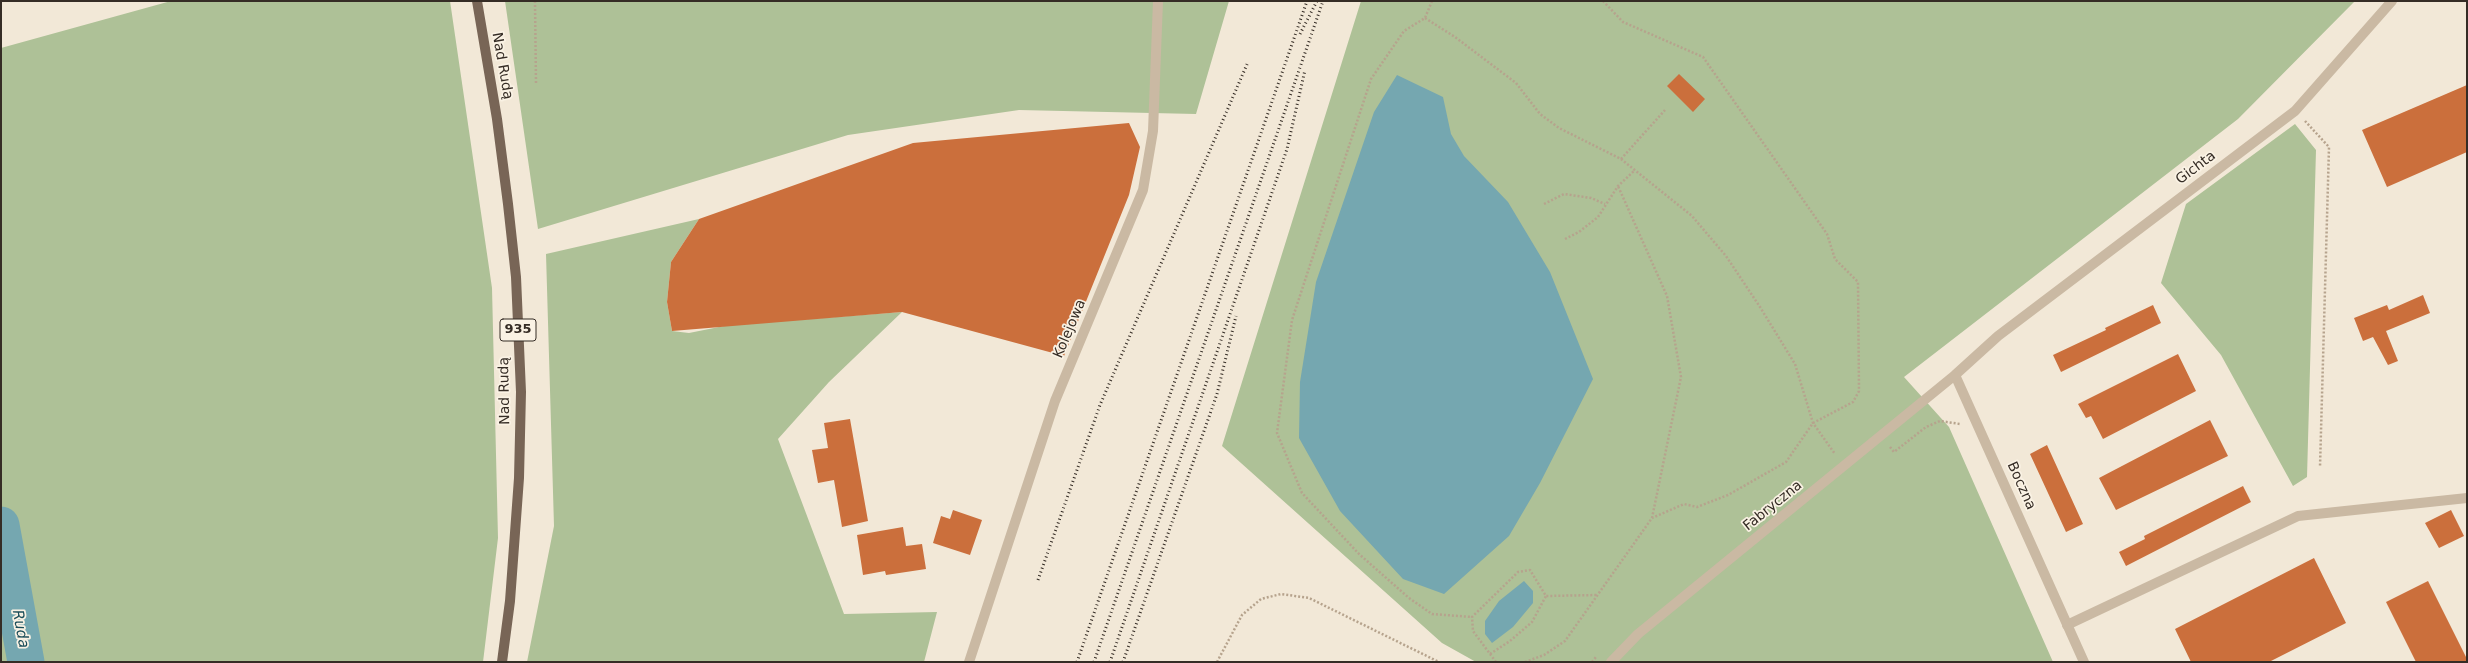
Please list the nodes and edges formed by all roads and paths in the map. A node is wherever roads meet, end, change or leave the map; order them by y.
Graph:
1 (477, 1) edge
2 (535, 1) edge
3 (1158, 1) edge
4 (1432, 1) edge
5 (1603, 1) edge
6 (2392, 1) edge
7 (1425, 18) junction
8 (536, 83) dead end
9 (1665, 110) dead end
10 (2295, 111) junction
11 (1620, 159) junction
12 (1635, 170) junction
13 (1618, 186) junction
14 (1544, 204) dead end
15 (1605, 204) junction
16 (1565, 239) dead end
17 (1955, 375) junction
18 (1813, 423) junction
19 (1962, 425) dead end
20 (1894, 452) dead end
21 (1844, 466) junction
22 (2320, 467) dead end
23 (2467, 498) edge
24 (1652, 518) junction
25 (1599, 595) junction
26 (1546, 596) junction
27 (1472, 617) junction
28 (2067, 625) junction
29 (1490, 654) junction
30 (502, 662) edge
31 (969, 662) edge
32 (1217, 662) edge
33 (1438, 662) edge
34 (1496, 662) edge
35 (1525, 662) edge
36 (1611, 662) edge
37 (2084, 662) edge

1 - 30 main road, Nad Rudą / 935
2 - 8 path
3 - 31 street, Kolejowa
4 - 7 path
5 - 18 path
6 - 10 street, Gichta
7 - 11 path
7 - 27 path
9 - 11 path
10 - 17 street, Gichta
10 - 22 path
11 - 12 path
12 - 13 path
12 - 18 path
13 - 15 path
13 - 24 path
14 - 15 path
15 - 16 path
17 - 21 street, Fabryczna
17 - 28 street, Boczna
18 - 21 path
18 - 24 path
19 - 20 path
21 - 36 street, Fabryczna
23 - 28 street
24 - 25 path
25 - 26 path
25 - 35 path
26 - 27 path
26 - 29 path
27 - 29 path
28 - 37 street, Boczna
29 - 34 path
32 - 33 path

